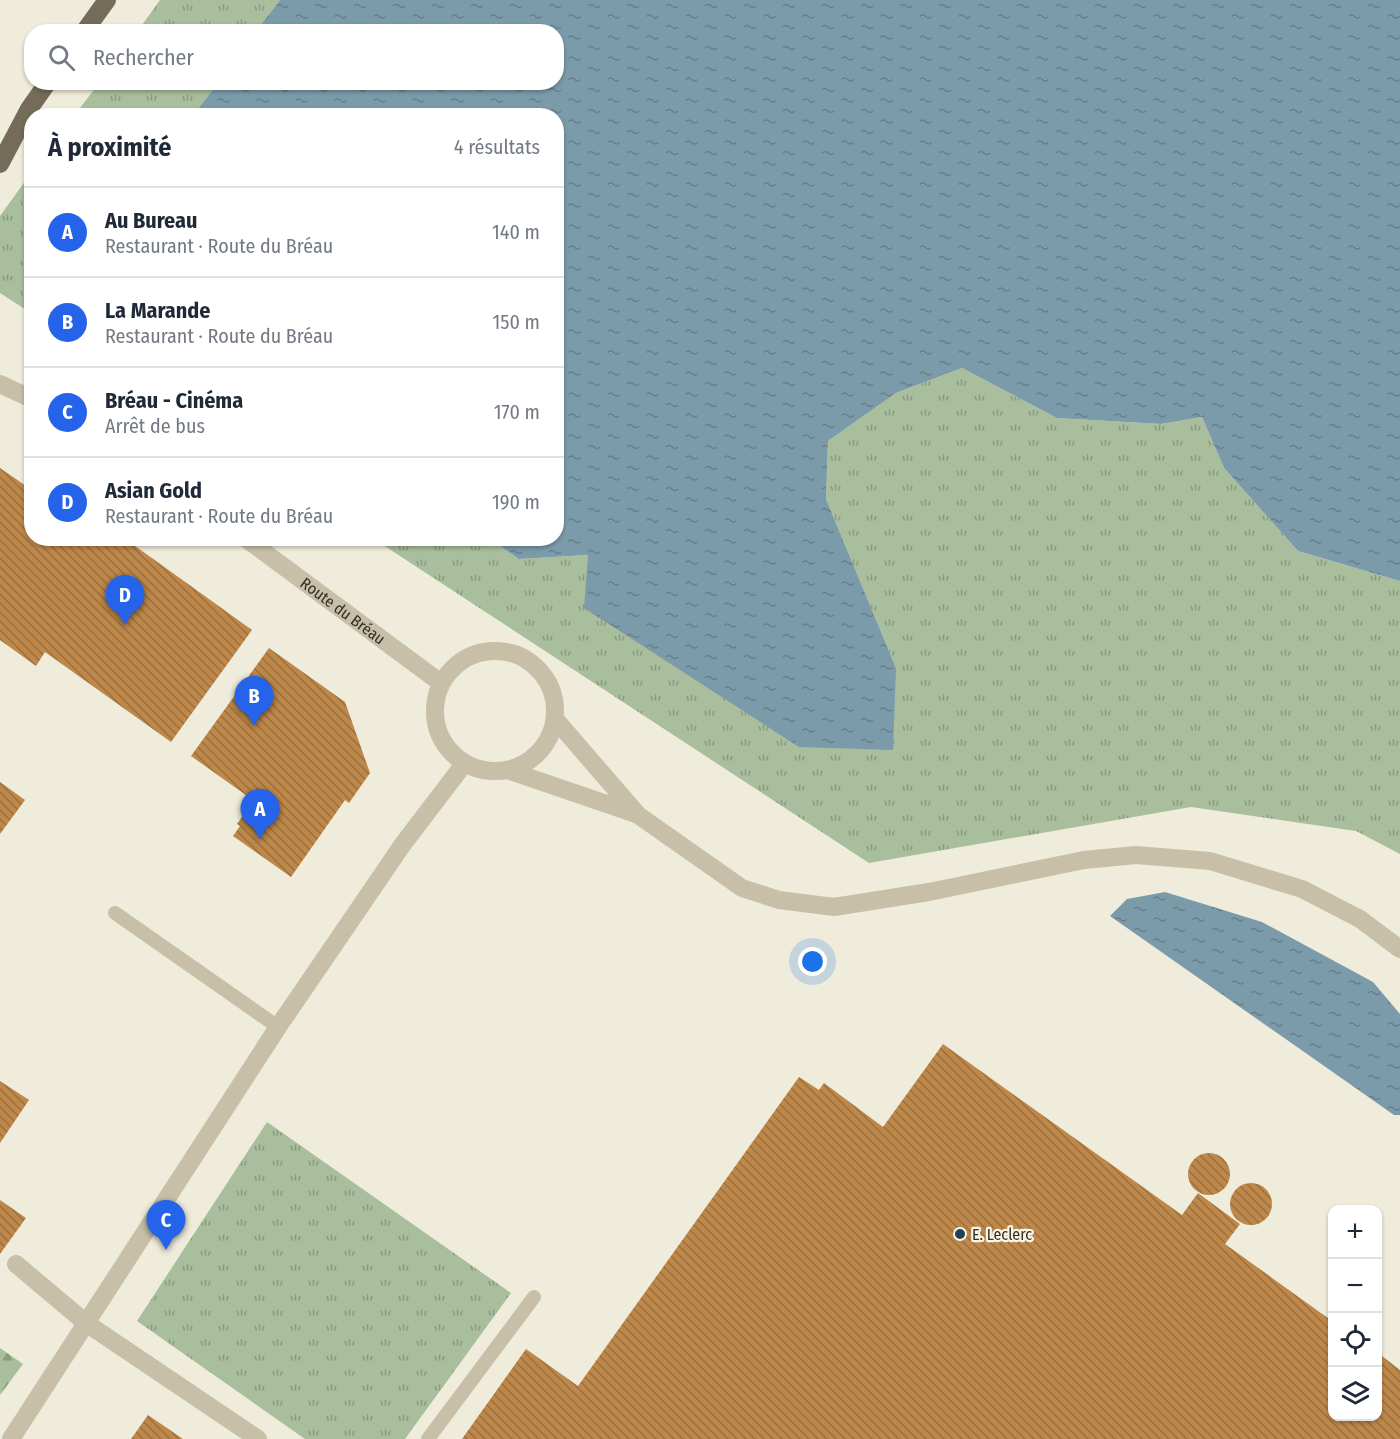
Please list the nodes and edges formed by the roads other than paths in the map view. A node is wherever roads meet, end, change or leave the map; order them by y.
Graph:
1 (107, 0) edge
2 (90, 24) edge
3 (42, 90) edge
4 (29, 108) edge
5 (24, 113) edge
6 (24, 117) edge
7 (0, 135) edge
8 (0, 164) edge
9 (0, 384) edge
10 (24, 395) edge
11 (256, 546) edge
12 (441, 683) junction
13 (555, 719) junction
14 (464, 764) junction
15 (507, 770) junction
16 (638, 815) junction
17 (115, 913) dead end
18 (1400, 949) edge
19 (278, 1027) junction
20 (16, 1264) dead end
21 (534, 1297) dead end
22 (86, 1323) junction
23 (11, 1439) edge
24 (258, 1439) edge
25 (428, 1439) edge

1 - 2 main road
3 - 4 main road
5 - 7 main road
6 - 8 main road
9 - 10 street
11 - 12 street, Route du Bréau
12 - 13 street
12 - 14 street
13 - 15 street
13 - 16 street
14 - 15 street
14 - 19 street
15 - 16 street
16 - 18 street
17 - 19 lane
19 - 22 street
20 - 22 street
21 - 25 lane
22 - 23 street
22 - 24 street

